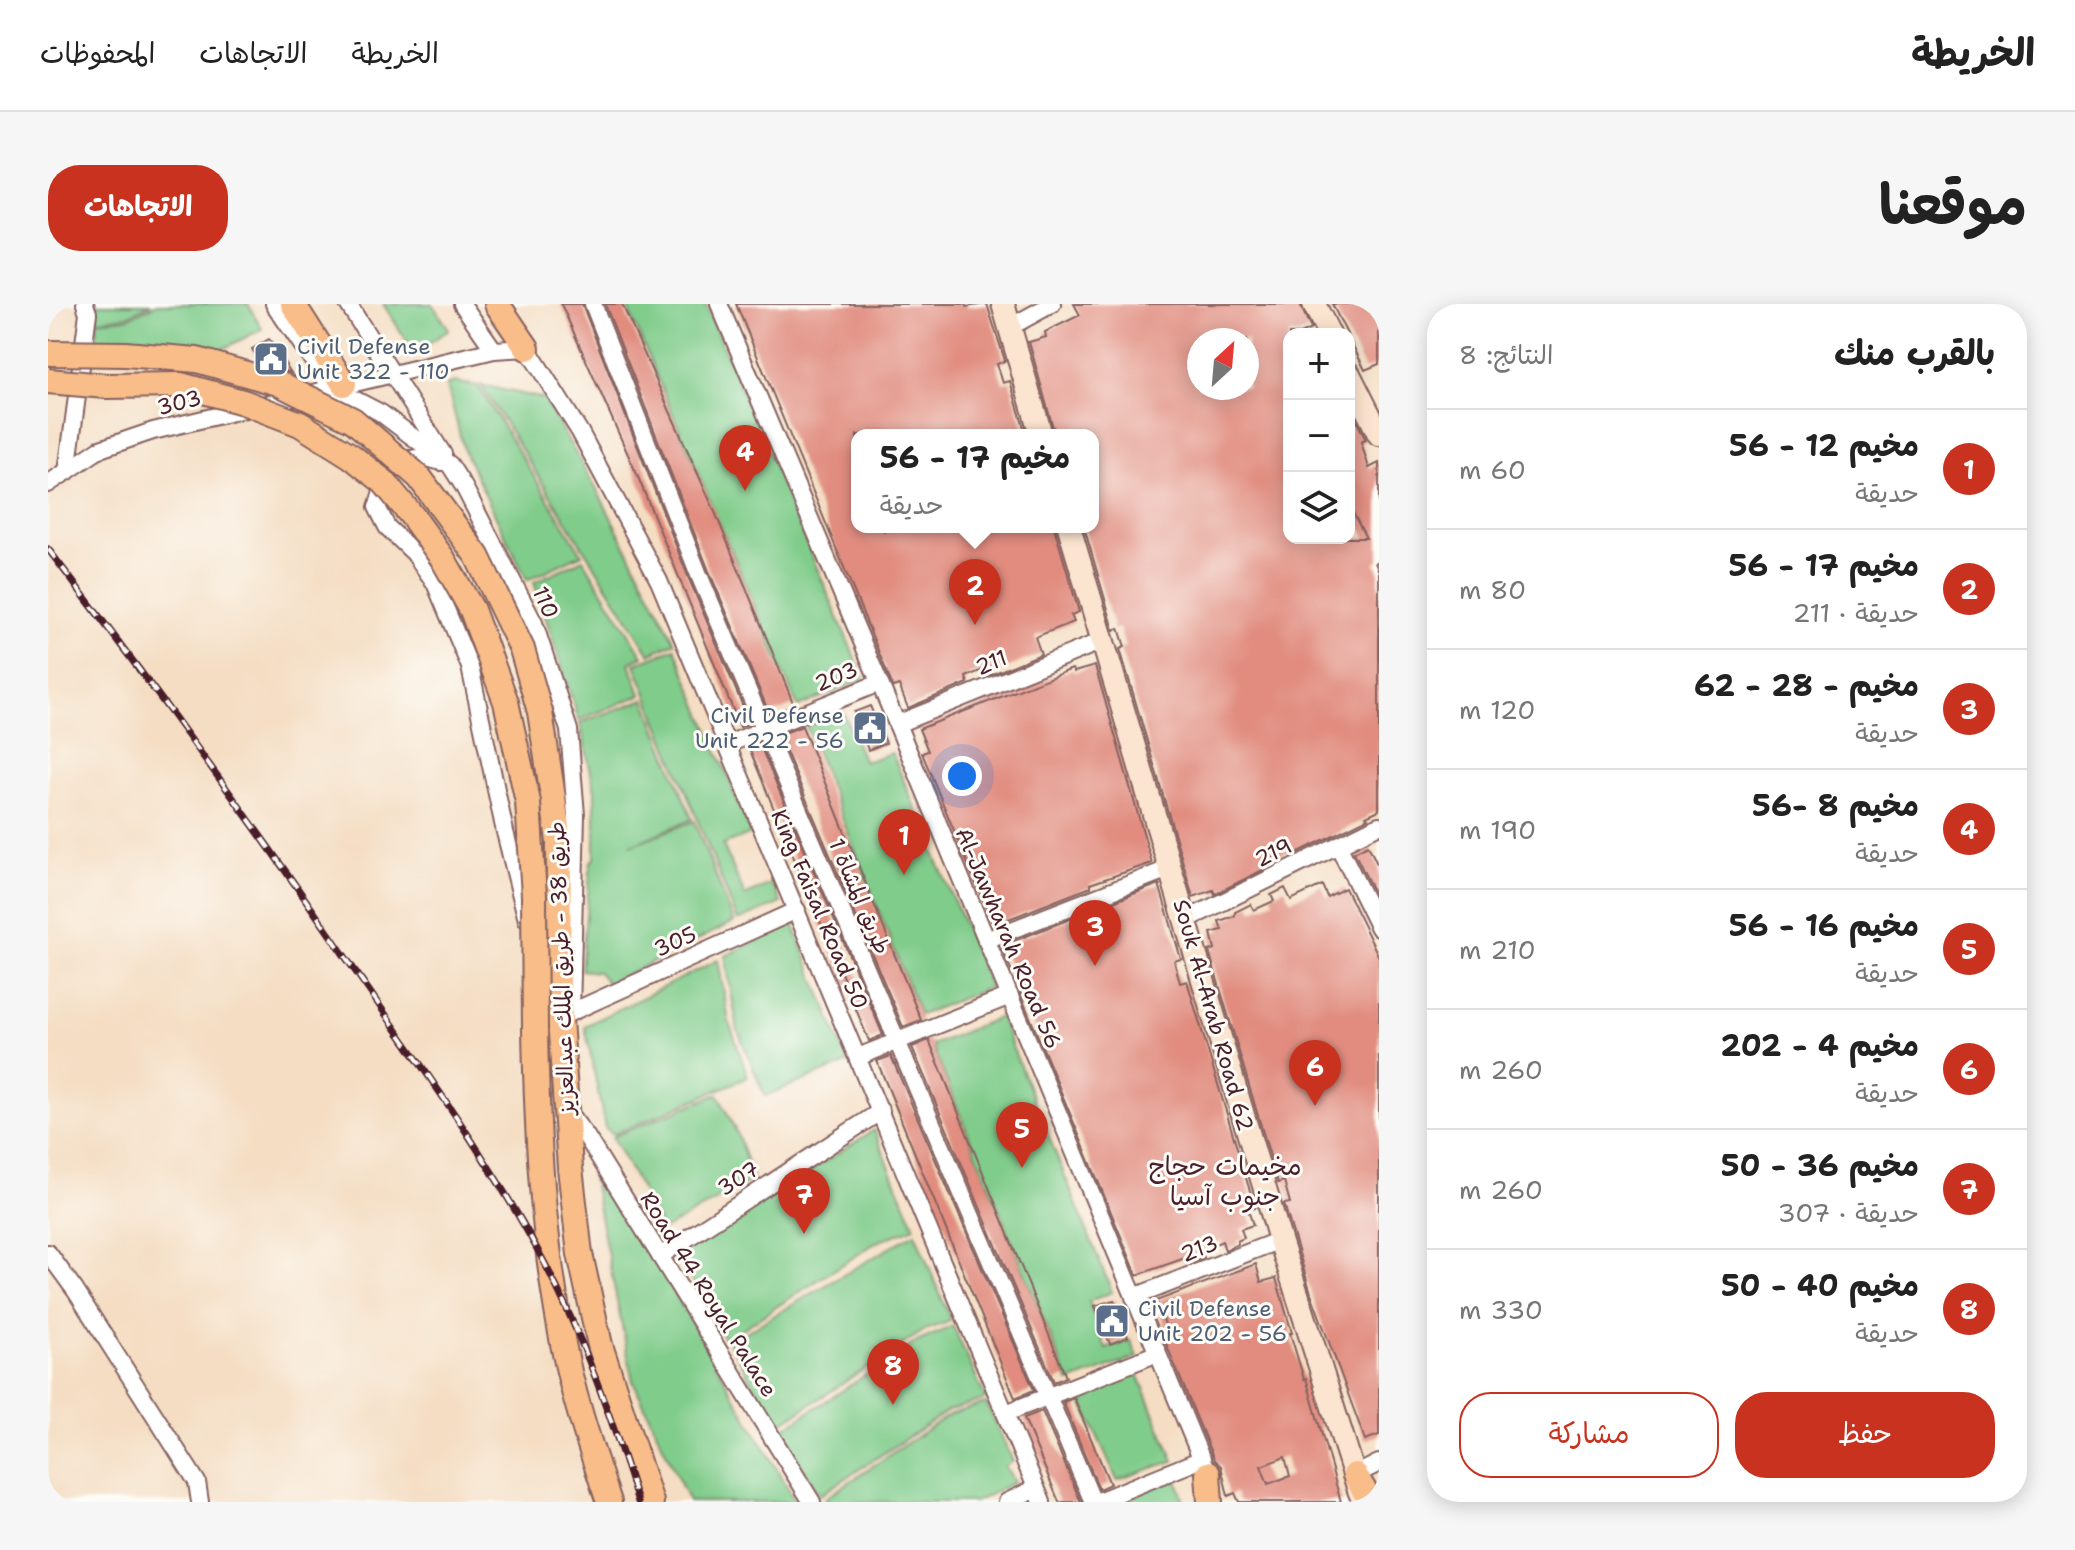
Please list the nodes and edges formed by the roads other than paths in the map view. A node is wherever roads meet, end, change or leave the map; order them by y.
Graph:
1 (85, 304) edge
2 (274, 304) edge
3 (293, 304) edge
4 (348, 304) edge
5 (462, 304) edge
6 (497, 304) edge
7 (593, 304) edge
8 (719, 304) edge
9 (1003, 304) edge
10 (1052, 304) edge
11 (1314, 304) edge
12 (1010, 327) junction
13 (1326, 328) edge
14 (527, 348) junction
15 (494, 350) junction
16 (48, 353) edge
17 (393, 376) junction
18 (48, 381) edge
19 (1355, 381) edge
20 (338, 386) junction
21 (1371, 400) edge
22 (1039, 429) edge
23 (1379, 434) edge
24 (450, 465) junction
25 (67, 472) junction
26 (48, 484) edge
27 (1071, 533) edge
28 (1102, 641) junction
29 (879, 683) junction
30 (897, 724) junction
31 (766, 729) junction
32 (728, 744) junction
33 (1379, 825) edge
34 (1338, 845) junction
35 (1171, 868) junction
36 (797, 910) junction
37 (1186, 920) junction
38 (1379, 928) edge
39 (986, 940) junction
40 (534, 946) junction
41 (1010, 996) junction
42 (566, 1014) junction
43 (897, 1041) junction
44 (858, 1057) junction
45 (567, 1111) junction
46 (881, 1111) junction
47 (1280, 1240) junction
48 (48, 1253) edge
49 (660, 1256) junction
50 (1134, 1297) junction
51 (1158, 1353) junction
52 (1048, 1396) junction
53 (1006, 1413) junction
54 (1379, 1463) edge
55 (1205, 1467) junction
56 (1355, 1475) junction
57 (1039, 1495) edge
58 (200, 1502) edge
59 (609, 1502) edge
60 (651, 1502) edge
61 (812, 1502) edge
62 (1007, 1502) edge
63 (1095, 1502) edge
64 (1210, 1502) edge
65 (1219, 1502) edge
66 (1363, 1502) edge
67 (1371, 1502) edge

1 - 25 street
2 - 20 street, 110
3 - 20 main road
4 - 17 street
5 - 15 street
6 - 14 main road
7 - 31 street, طريق المشاة 1
8 - 29 street, Al-Jawharah Road 56
9 - 12 main road
10 - 12 street
11 - 13 main road
12 - 22 main road
14 - 15 street, 303
14 - 32 street, King Faisal Road 50
15 - 17 street, 303
16 - 42 main road, طريق 38 - طريق الملك عبدالعزيز, bridge
17 - 20 street, 303
17 - 24 street
18 - 40 main road, طريق 38 - طريق الملك عبدالعزيز, bridge
19 - 21 main road
20 - 24 street, 110
20 - 25 street, 303
21 - 23 main road
24 - 40 street
24 - 42 street, 110
25 - 26 street, 303
27 - 28 main road, Souk Al-Arab Road 62
28 - 30 street, 211
28 - 35 main road, Souk Al-Arab Road 62
29 - 30 street, Al-Jawharah Road 56
29 - 31 street, 203
30 - 39 street, Al-Jawharah Road 56
31 - 32 street, 203
31 - 43 street, طريق المشاة 1
32 - 36 street, King Faisal Road 50
33 - 34 street, 219
34 - 37 street, 219
34 - 38 street
35 - 37 main road, Souk Al-Arab Road 62
35 - 39 street
36 - 42 street, 305
36 - 44 street, King Faisal Road 50
37 - 47 main road, Souk Al-Arab Road 62
39 - 41 street, Al-Jawharah Road 56
40 - 59 main road, طريق 38 - طريق الملك عبدالعزيز, bridge
41 - 43 street
41 - 50 street, Al-Jawharah Road 56
42 - 45 main road, طريق 38 - طريق الملك عبدالعزيز
43 - 44 street
43 - 52 street, طريق المشاة 1
44 - 46 street, King Faisal Road 50
45 - 49 street, Road 44 Royal Palace
45 - 60 main road, طريق 38 - طريق الملك عبدالعزيز
46 - 49 street, 307
46 - 53 street, King Faisal Road 50
47 - 50 street, 213
47 - 56 main road, Souk Al-Arab Road 62
48 - 58 street
49 - 61 street, Road 44 Royal Palace
50 - 51 street, Al-Jawharah Road 56
51 - 52 street
51 - 55 street, Al-Jawharah Road 56
52 - 53 street
52 - 63 street, طريق المشاة 1
53 - 57 street, King Faisal Road 50
54 - 56 street
55 - 63 street
55 - 64 main road
55 - 65 street, Al-Jawharah Road 56
56 - 66 main road, Souk Al-Arab Road 62
56 - 67 main road
57 - 62 street

